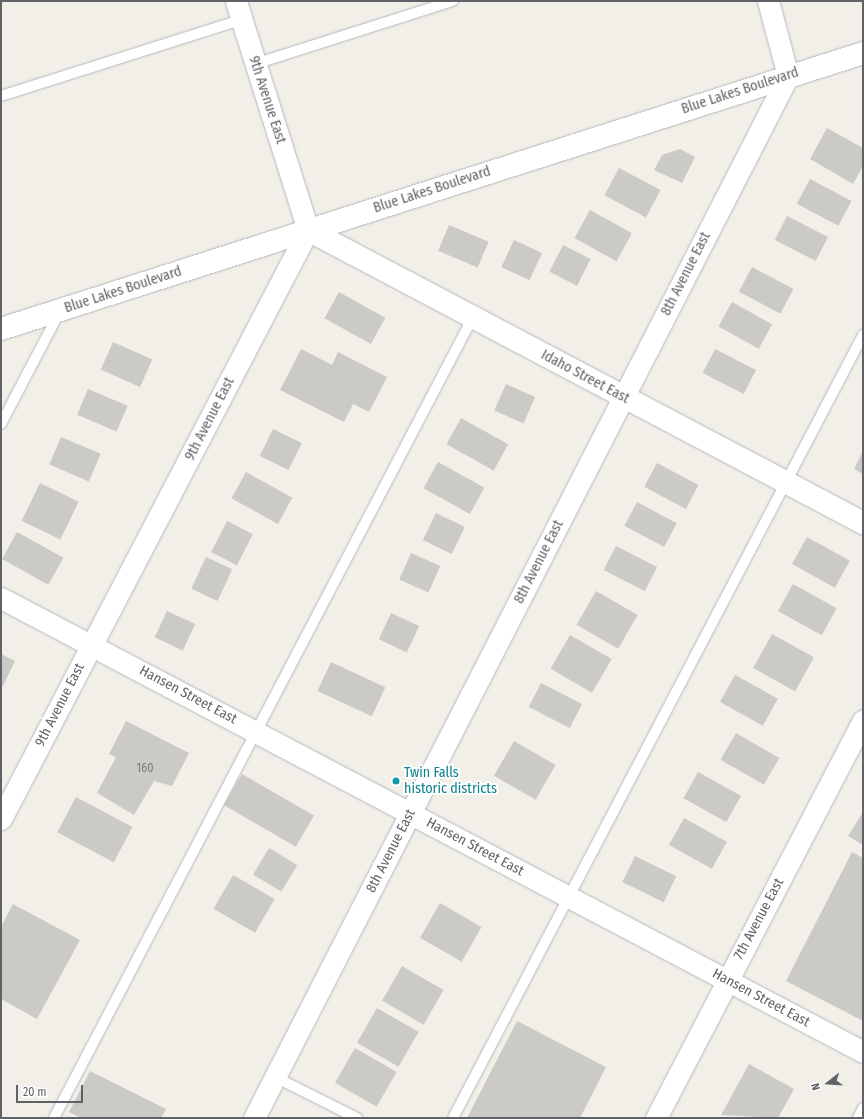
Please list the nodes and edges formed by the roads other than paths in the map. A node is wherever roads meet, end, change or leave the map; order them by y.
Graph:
1 (453, 1) edge
2 (768, 1) edge
3 (239, 10) edge
4 (863, 53) edge
5 (255, 64) junction
6 (788, 76) junction
7 (2, 93) edge
8 (308, 230) junction
9 (60, 310) junction
10 (473, 317) junction
11 (1, 329) edge
12 (863, 335) edge
13 (623, 398) junction
14 (1, 424) edge
15 (786, 482) junction
16 (863, 523) edge
17 (1, 598) edge
18 (92, 644) junction
19 (863, 721) edge
20 (256, 731) junction
21 (411, 814) junction
22 (1, 819) edge
23 (569, 897) junction
24 (727, 980) junction
25 (863, 1052) edge
26 (275, 1077) junction
27 (863, 1108) edge
28 (54, 1118) edge
29 (254, 1118) edge
30 (357, 1118) edge
31 (454, 1118) edge
32 (656, 1118) edge
33 (858, 1118) edge

1 - 5 lane
2 - 6 street
3 - 5 street, 9th Avenue East
3 - 7 lane
4 - 6 main road, Blue Lakes Boulevard
5 - 8 street, 9th Avenue East
6 - 8 main road, Blue Lakes Boulevard
6 - 13 street, 8th Avenue East
8 - 9 main road, Blue Lakes Boulevard
8 - 10 main road, Idaho Street East
8 - 18 street, 9th Avenue East
9 - 11 main road, Blue Lakes Boulevard
9 - 14 lane
10 - 13 main road, Idaho Street East
10 - 20 lane
12 - 15 lane
13 - 15 main road, Idaho Street East
13 - 21 street, 8th Avenue East
15 - 16 main road, Idaho Street East
15 - 23 lane
17 - 18 street, Hansen Street East
18 - 20 street, Hansen Street East
18 - 22 street, 9th Avenue East
19 - 24 street, 7th Avenue East
20 - 21 street, Hansen Street East
20 - 28 lane
21 - 23 street, Hansen Street East
21 - 26 street, 8th Avenue East
23 - 24 street, Hansen Street East
23 - 31 lane
24 - 25 street, Hansen Street East
24 - 32 street, 7th Avenue East
26 - 29 street, 8th Avenue East
26 - 30 lane
27 - 33 lane

